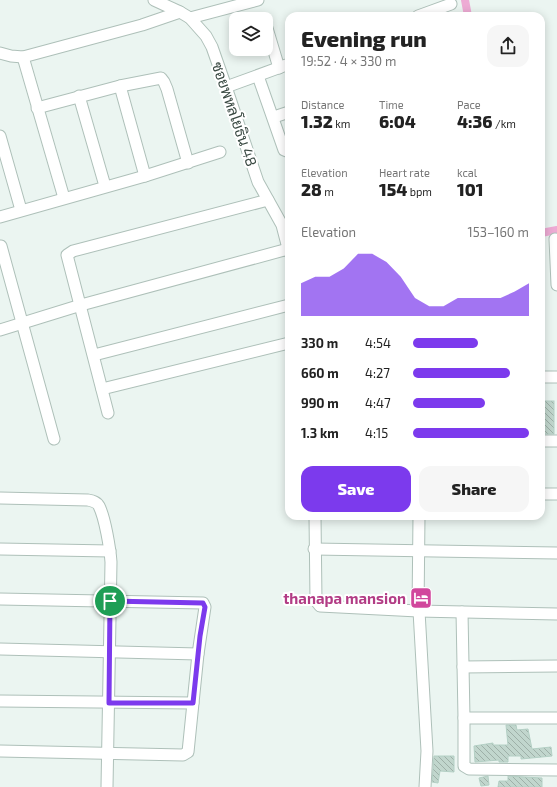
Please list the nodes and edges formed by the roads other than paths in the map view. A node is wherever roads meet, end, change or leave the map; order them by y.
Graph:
1 (154, 0) edge
2 (258, 0) edge
3 (451, 4) dead end
4 (429, 12) edge
5 (185, 15) junction
6 (273, 41) edge
7 (0, 53) edge
8 (23, 57) junction
9 (284, 66) edge
10 (258, 76) junction
11 (120, 86) junction
12 (226, 87) junction
13 (79, 96) junction
14 (37, 108) junction
15 (285, 113) edge
16 (274, 117) junction
17 (0, 136) edge
18 (285, 150) edge
19 (220, 152) dead end
20 (188, 163) junction
21 (145, 176) junction
22 (105, 186) junction
23 (64, 198) junction
24 (268, 200) junction
25 (21, 210) junction
26 (0, 217) edge
27 (285, 224) edge
28 (555, 239) dead end
29 (1, 246) dead end
30 (285, 251) edge
31 (3, 263) edge
32 (557, 285) edge
33 (81, 305) junction
34 (285, 306) edge
35 (22, 324) junction
36 (0, 330) edge
37 (285, 344) edge
38 (94, 354) junction
39 (545, 377) edge
40 (557, 377) edge
41 (102, 389) junction
42 (108, 413) dead end
43 (54, 439) dead end
44 (545, 441) edge
45 (557, 441) edge
46 (545, 494) edge
47 (557, 494) edge
48 (0, 498) edge
49 (315, 520) edge
50 (418, 520) edge
51 (0, 549) edge
52 (314, 549) junction
53 (110, 551) junction
54 (418, 552) junction
55 (557, 553) edge
56 (0, 599) edge
57 (110, 601) junction
58 (418, 611) junction
59 (462, 612) junction
60 (557, 614) edge
61 (0, 649) edge
62 (110, 651) junction
63 (198, 654) junction
64 (557, 666) edge
65 (463, 667) junction
66 (0, 701) edge
67 (109, 703) junction
68 (193, 703) junction
69 (464, 718) junction
70 (557, 718) edge
71 (0, 751) edge
72 (108, 753) junction
73 (557, 770) edge
74 (107, 787) edge
75 (425, 787) edge

1 - 5 street, ซอยพหลโยธิน 48
2 - 5 street
3 - 4 street
5 - 8 street
5 - 12 street, ซอยพหลโยธิน 48
6 - 9 street
7 - 8 street
8 - 14 street
9 - 10 street
10 - 12 street
10 - 16 street
11 - 13 street
11 - 20 street
11 - 21 street
12 - 24 street, ซอยพหลโยธิน 48
13 - 14 street
13 - 22 street
14 - 23 street
15 - 16 street
16 - 18 street
17 - 25 street
19 - 20 street
20 - 21 street
21 - 22 street
22 - 23 street
23 - 25 street
24 - 27 street, ซอยพหลโยธิน 48
24 - 33 street
25 - 26 street
28 - 32 street
29 - 31 street
30 - 33 street
31 - 35 street
33 - 35 street
33 - 38 street
34 - 38 street
35 - 36 street
35 - 43 street
37 - 41 street
38 - 41 street
39 - 40 street
41 - 42 street
44 - 45 street
46 - 47 street
48 - 53 street
49 - 52 street
50 - 54 street
51 - 53 street
52 - 54 street
52 - 58 street
53 - 57 street
54 - 55 street
54 - 58 street
56 - 57 street
57 - 62 street
57 - 63 street
58 - 59 street
58 - 75 street
59 - 60 street
59 - 65 street
61 - 62 street
62 - 63 street
62 - 67 street
63 - 68 street
64 - 65 street
65 - 69 street
66 - 67 street
67 - 68 street
67 - 72 street
68 - 72 street
69 - 70 street
69 - 73 street
71 - 72 street
72 - 74 street

